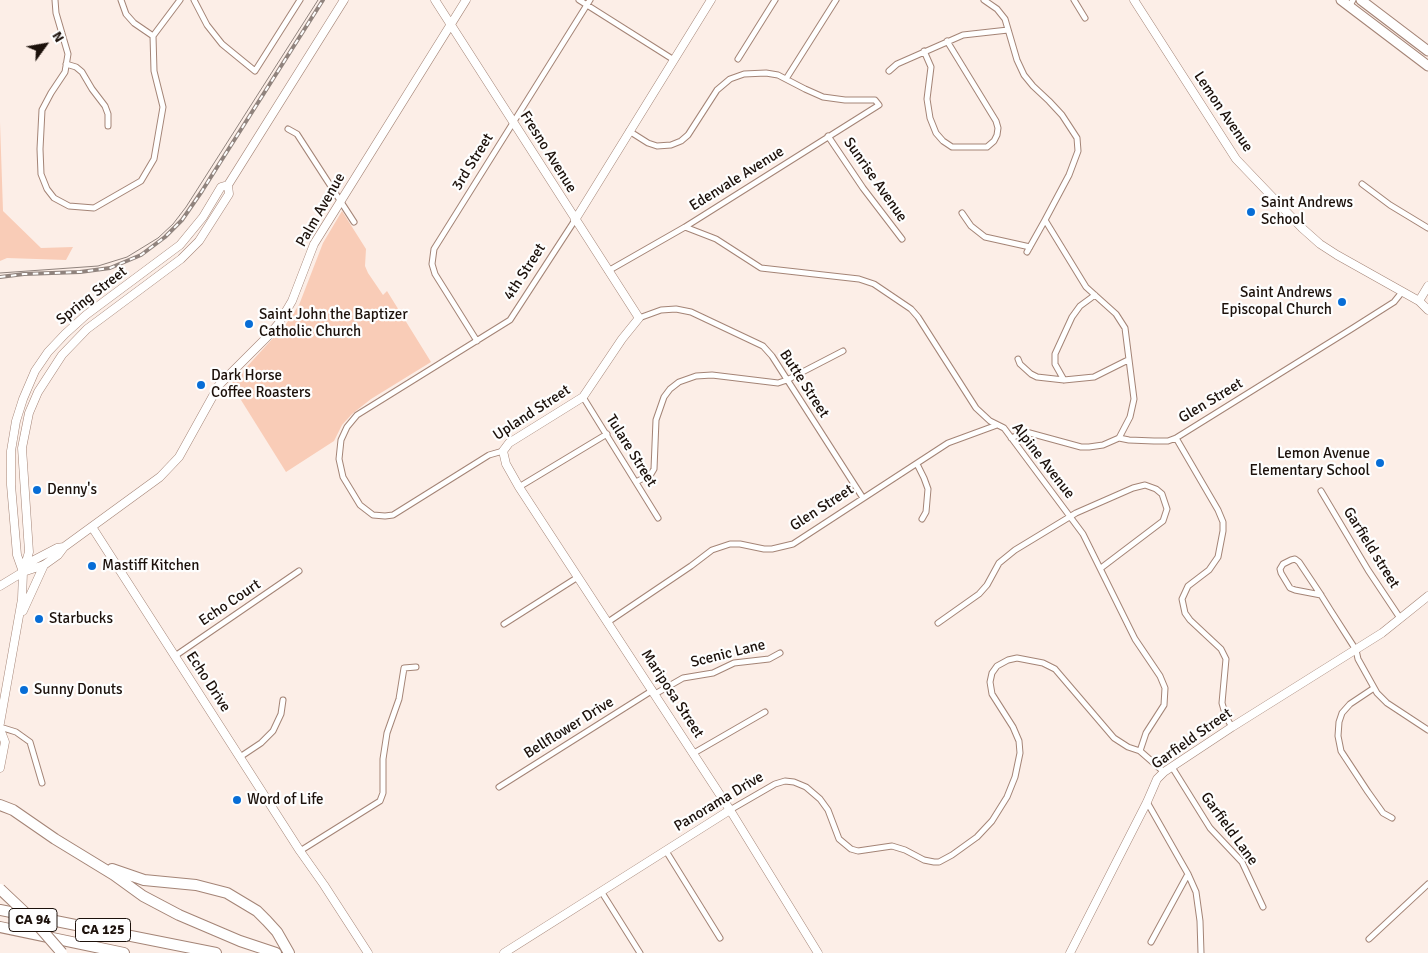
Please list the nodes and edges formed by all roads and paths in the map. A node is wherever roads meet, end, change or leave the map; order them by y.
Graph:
1 (55, 0) edge
2 (121, 0) edge
3 (180, 0) edge
4 (194, 0) edge
5 (300, 0) edge
6 (344, 0) edge
7 (435, 0) edge
8 (466, 0) edge
9 (579, 0) edge
10 (712, 0) edge
11 (775, 0) edge
12 (836, 0) edge
13 (984, 0) edge
14 (1074, 0) edge
15 (1134, 0) edge
16 (1341, 0) edge
17 (1361, 0) edge
18 (588, 3) edge
19 (1351, 3) edge
20 (1085, 18) dead end
21 (451, 24) junction
22 (1008, 30) junction
23 (153, 36) junction
24 (947, 41) junction
25 (924, 51) junction
26 (1428, 51) edge
27 (738, 59) dead end
28 (674, 60) junction
29 (66, 64) junction
30 (1428, 66) edge
31 (889, 71) dead end
32 (786, 79) junction
33 (513, 122) junction
34 (108, 126) dead end
35 (288, 129) dead end
36 (629, 131) junction
37 (828, 136) junction
38 (1362, 184) dead end
39 (228, 185) junction
40 (341, 200) junction
41 (962, 213) dead end
42 (575, 220) junction
43 (1045, 220) junction
44 (354, 222) dead end
45 (685, 227) junction
46 (1428, 228) edge
47 (902, 239) dead end
48 (608, 271) junction
49 (1428, 286) edge
50 (1402, 292) junction
51 (1094, 295) junction
52 (1419, 301) junction
53 (1428, 310) edge
54 (639, 318) junction
55 (476, 341) junction
56 (843, 351) dead end
57 (1018, 359) dead end
58 (1128, 360) junction
59 (787, 380) junction
60 (1064, 380) junction
61 (583, 397) junction
62 (997, 425) junction
63 (607, 434) junction
64 (1011, 438) junction
65 (1119, 438) junction
66 (1176, 438) junction
67 (503, 451) junction
68 (917, 464) junction
69 (11, 471) junction
70 (24, 472) junction
71 (636, 482) junction
72 (519, 487) junction
73 (1321, 491) dead end
74 (863, 498) junction
75 (360, 506) joint
76 (1070, 516) junction
77 (658, 518) dead end
78 (922, 519) dead end
79 (92, 527) junction
80 (64, 547) junction
81 (44, 565) junction
82 (1100, 568) junction
83 (299, 571) dead end
84 (23, 572) junction
85 (578, 577) junction
86 (0, 586) edge
87 (1321, 595) junction
88 (1428, 596) edge
89 (20, 615) junction
90 (1400, 618) junction
91 (608, 622) junction
92 (938, 623) dead end
93 (504, 624) dead end
94 (1356, 650) junction
95 (780, 653) dead end
96 (175, 656) junction
97 (416, 667) dead end
98 (1374, 688) junction
99 (654, 692) junction
100 (284, 700) dead end
101 (765, 712) dead end
102 (0, 723) edge
103 (1232, 727) junction
104 (0, 728) edge
105 (1428, 730) edge
106 (1140, 751) junction
107 (694, 753) junction
108 (240, 757) junction
109 (1172, 767) junction
110 (0, 768) edge
111 (1164, 772) junction
112 (42, 783) dead end
113 (499, 787) dead end
114 (1147, 802) junction
115 (0, 805) edge
116 (730, 810) junction
117 (1392, 818) dead end
118 (300, 851) junction
119 (666, 851) junction
120 (90, 860) junction
121 (1188, 874) junction
122 (1428, 884) edge
123 (0, 889) edge
124 (602, 891) junction
125 (1263, 907) dead end
126 (2, 910) edge
127 (0, 927) edge
128 (720, 938) dead end
129 (1369, 939) dead end
130 (1151, 942) dead end
131 (62, 953) edge
132 (124, 953) edge
133 (216, 953) edge
134 (276, 953) edge
135 (289, 953) edge
136 (368, 953) edge
137 (504, 953) edge
138 (640, 953) edge
139 (818, 953) edge
140 (1070, 953) edge
141 (1201, 953) edge

1 - 29 street
2 - 23 street
3 - 23 street
4 - 5 street
6 - 39 street, Spring Street
7 - 21 street, Fresno Avenue
8 - 21 street, Palm Avenue
9 - 18 street
10 - 28 street, 4th Street
11 - 27 street
12 - 32 street
13 - 22 street
14 - 20 street
15 - 50 street, Lemon Avenue
16 - 19 main road
17 - 26 main road
18 - 28 street
18 - 33 street, 3rd Street
19 - 30 main road
21 - 33 street, Fresno Avenue
21 - 40 street, Palm Avenue
22 - 24 street
22 - 43 street
23 - 29 street
24 - 25 street
24 - 25 street
25 - 31 street
28 - 36 street, 4th Street
29 - 34 street
32 - 36 street
32 - 37 street, Edenvale Avenue
33 - 42 street, Fresno Avenue
33 - 55 street, 3rd Street
35 - 40 street
36 - 42 street, 4th Street
37 - 45 street, Edenvale Avenue
37 - 47 street, Sunrise Avenue
38 - 46 street
39 - 69 street, Spring Street
39 - 70 street, Spring Street
40 - 44 street
40 - 79 street, Palm Avenue
41 - 43 street
42 - 48 street, Fresno Avenue
42 - 55 street, 4th Street
43 - 51 street
45 - 48 street, Edenvale Avenue
45 - 62 street, Alpine Avenue
48 - 54 street, Fresno Avenue
49 - 52 street
50 - 52 street, Lemon Avenue
50 - 66 street, Glen Street
51 - 58 street
51 - 60 street
52 - 53 street, Lemon Avenue
54 - 59 street, Butte Street
54 - 61 street, Upland Street
55 - 75 street, 4th Street
56 - 59 street
57 - 60 street
58 - 60 street
58 - 65 street
59 - 71 street
59 - 74 street, Butte Street
61 - 63 street, Tulare Street
61 - 67 street, Upland Street
62 - 64 street, Alpine Avenue
62 - 68 street, Glen Street
63 - 71 street, Tulare Street
63 - 72 street
64 - 65 street, Glen Street
64 - 76 street, Alpine Avenue
65 - 66 street, Glen Street
66 - 103 street
67 - 72 street, Mariposa Street
67 - 75 street, Upland Street
68 - 74 street, Glen Street
68 - 78 street
69 - 70 street
69 - 84 street, Spring Street
70 - 84 street, Spring Street
71 - 77 street, Tulare Street
72 - 85 street, Mariposa Street
73 - 90 street, Garfield street
74 - 91 street, Glen Street
76 - 82 street, Alpine Avenue
76 - 82 street
76 - 92 street
79 - 80 street, Palm Avenue
79 - 96 street, Echo Drive
80 - 81 street, Palm Avenue
80 - 84 street, Palm Avenue
81 - 84 street, Palm Avenue
81 - 89 street
82 - 106 street, Alpine Avenue
83 - 96 street, Echo Court
84 - 86 street
84 - 89 street, Spring Street
85 - 91 street, Mariposa Street
85 - 93 street
87 - 87 street
87 - 94 street
88 - 90 street, Garfield Street
89 - 102 street, Spring Street
90 - 94 street, Garfield Street
91 - 99 street, Mariposa Street
94 - 98 street
94 - 103 street, Garfield Street
95 - 99 street, Scenic Lane
96 - 108 street, Echo Drive
97 - 118 street
98 - 105 street
98 - 117 street
99 - 107 street, Mariposa Street
99 - 113 street, Bellflower Drive
100 - 108 street
101 - 107 street
103 - 109 street, Garfield Street
104 - 110 street
104 - 112 street
106 - 111 street
106 - 116 street, Panorama Drive
107 - 116 street, Mariposa Street
108 - 118 street, Echo Drive
109 - 111 street, Garfield Street
109 - 125 street, Garfield Lane
111 - 114 street, Garfield Street
114 - 121 street
114 - 140 street, Garfield Street
115 - 120 highway
116 - 119 street, Panorama Drive
116 - 139 street, Mariposa Street
118 - 136 street, Echo Drive
119 - 124 street, Panorama Drive
119 - 128 street
120 - 134 highway
120 - 135 highway
121 - 130 street
121 - 141 street
122 - 129 street
123 - 131 highway, CA 94, bridge
124 - 137 street, Panorama Drive
124 - 138 street
126 - 133 highway, CA 125
127 - 132 highway, CA 125

